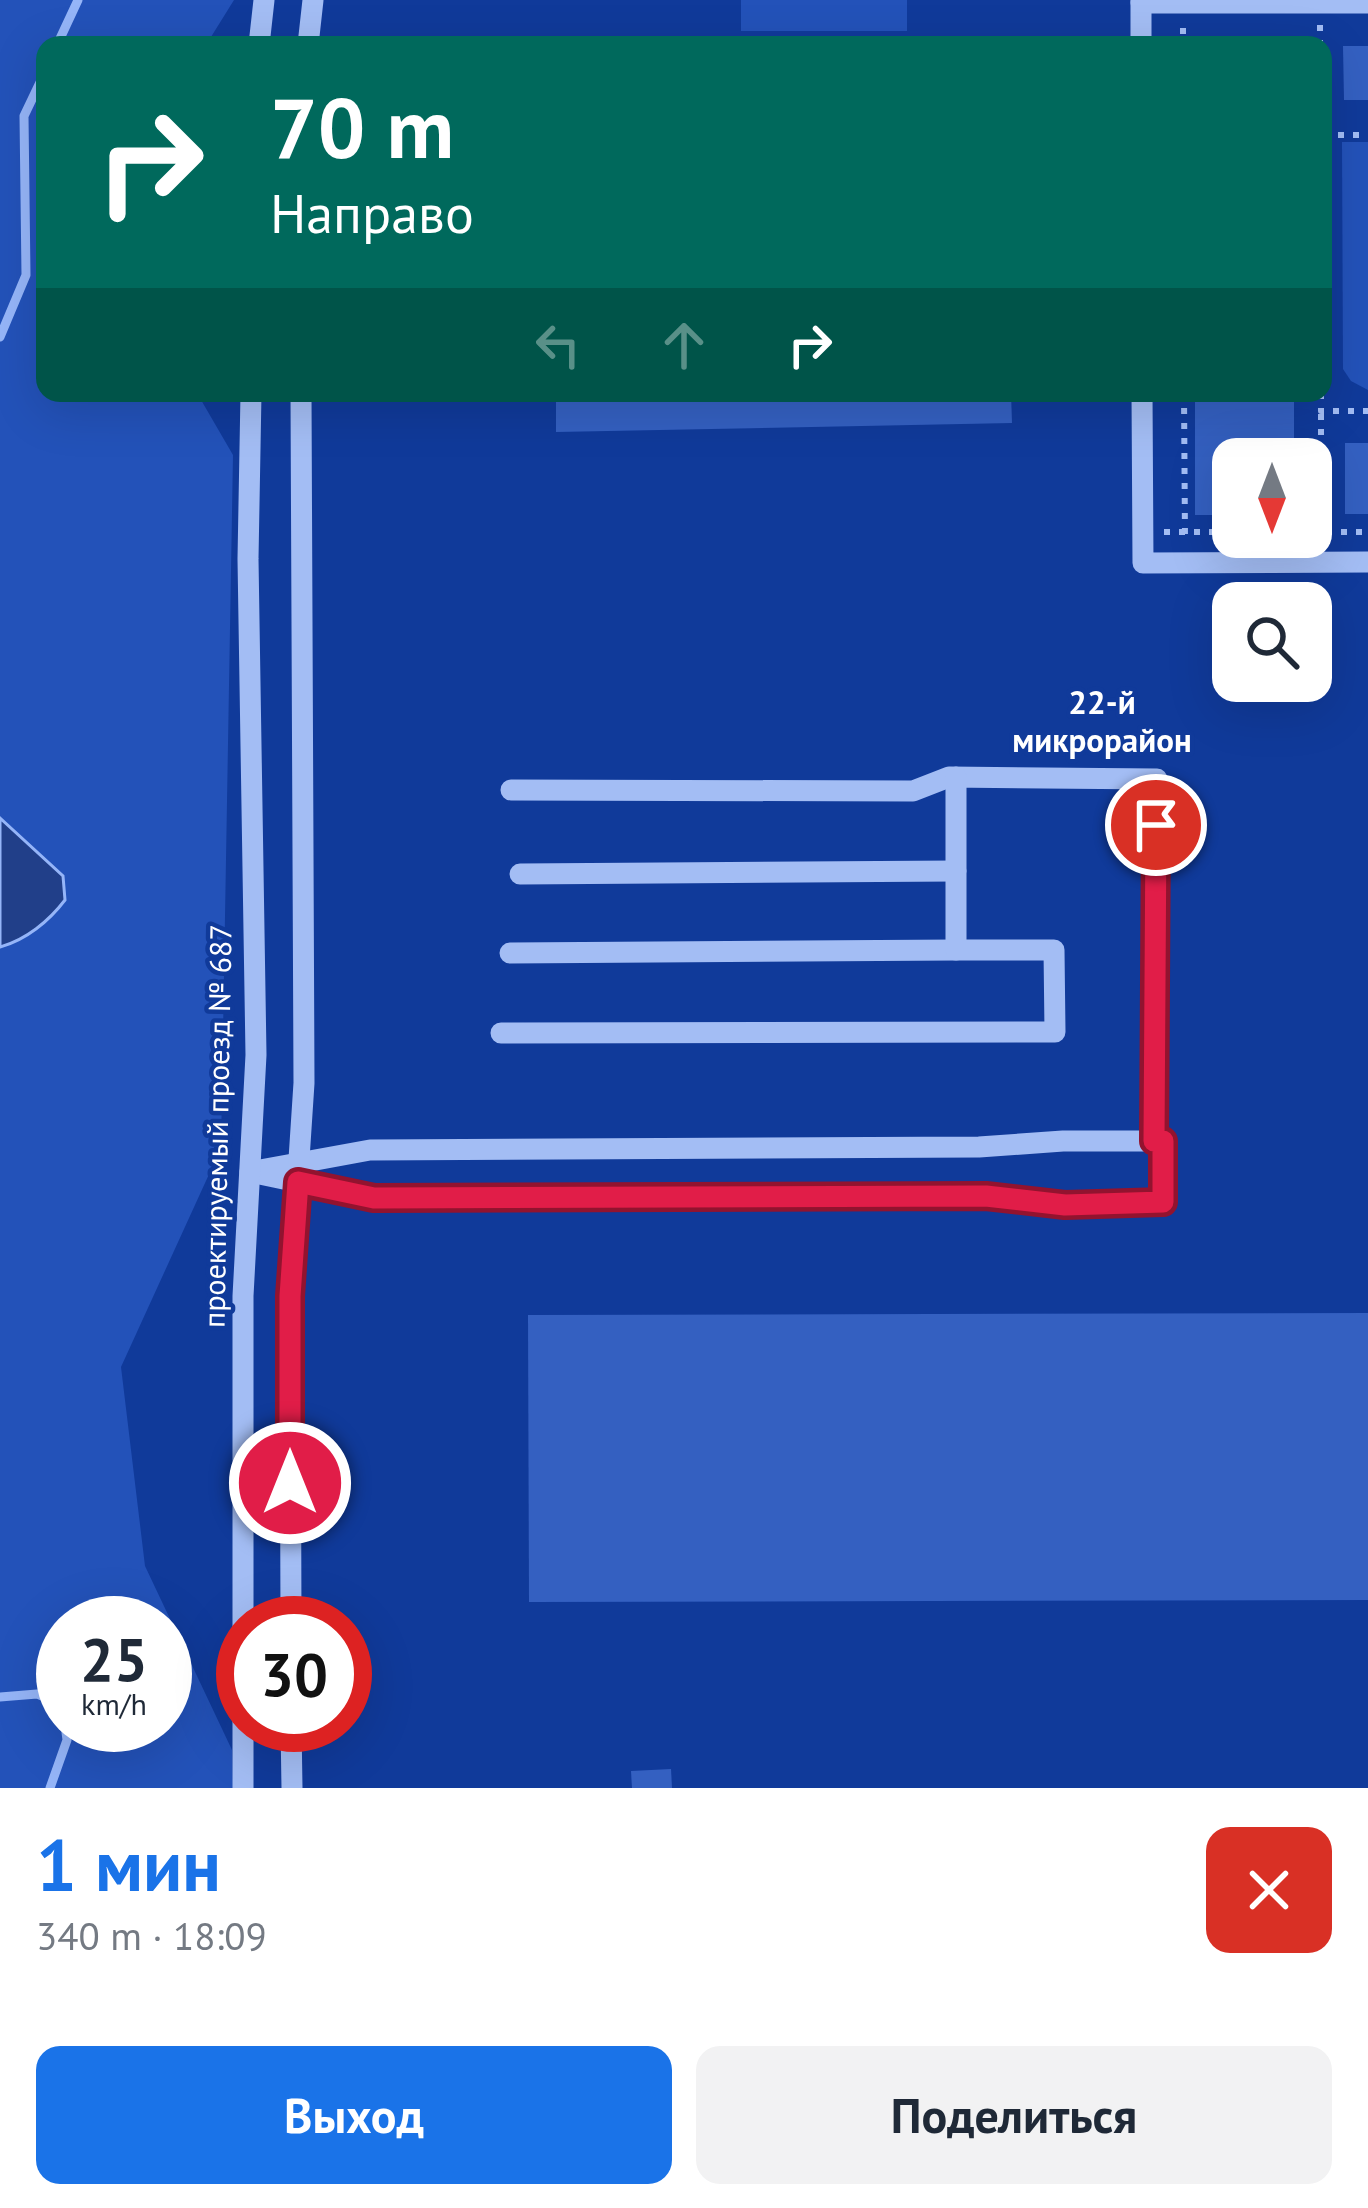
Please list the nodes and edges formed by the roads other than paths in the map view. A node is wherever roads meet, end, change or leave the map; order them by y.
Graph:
1 (264, 0) edge
2 (313, 0) edge
3 (1141, 2) edge
4 (1368, 3) edge
5 (260, 36) edge
6 (309, 36) edge
7 (1141, 36) edge
8 (251, 402) edge
9 (301, 402) edge
10 (1142, 402) edge
11 (1368, 562) edge
12 (956, 777) junction
13 (511, 790) dead end
14 (956, 871) junction
15 (520, 874) dead end
16 (956, 950) junction
17 (510, 953) dead end
18 (501, 1033) dead end
19 (1154, 1141) junction
20 (250, 1172) junction
21 (298, 1172) junction
22 (291, 1596) edge
23 (292, 1752) edge
24 (243, 1788) edge
25 (292, 1788) edge

1 - 5 street
2 - 6 street
3 - 4 street
3 - 7 street
8 - 20 street, проектируемый проезд № 687
9 - 21 street
10 - 11 street
12 - 13 street
12 - 14 street
12 - 19 street
14 - 15 street
14 - 16 street
16 - 17 street
16 - 18 street
19 - 21 street
19 - 21 street
20 - 21 street
20 - 24 street, проектируемый проезд № 687
21 - 22 street
23 - 25 street

